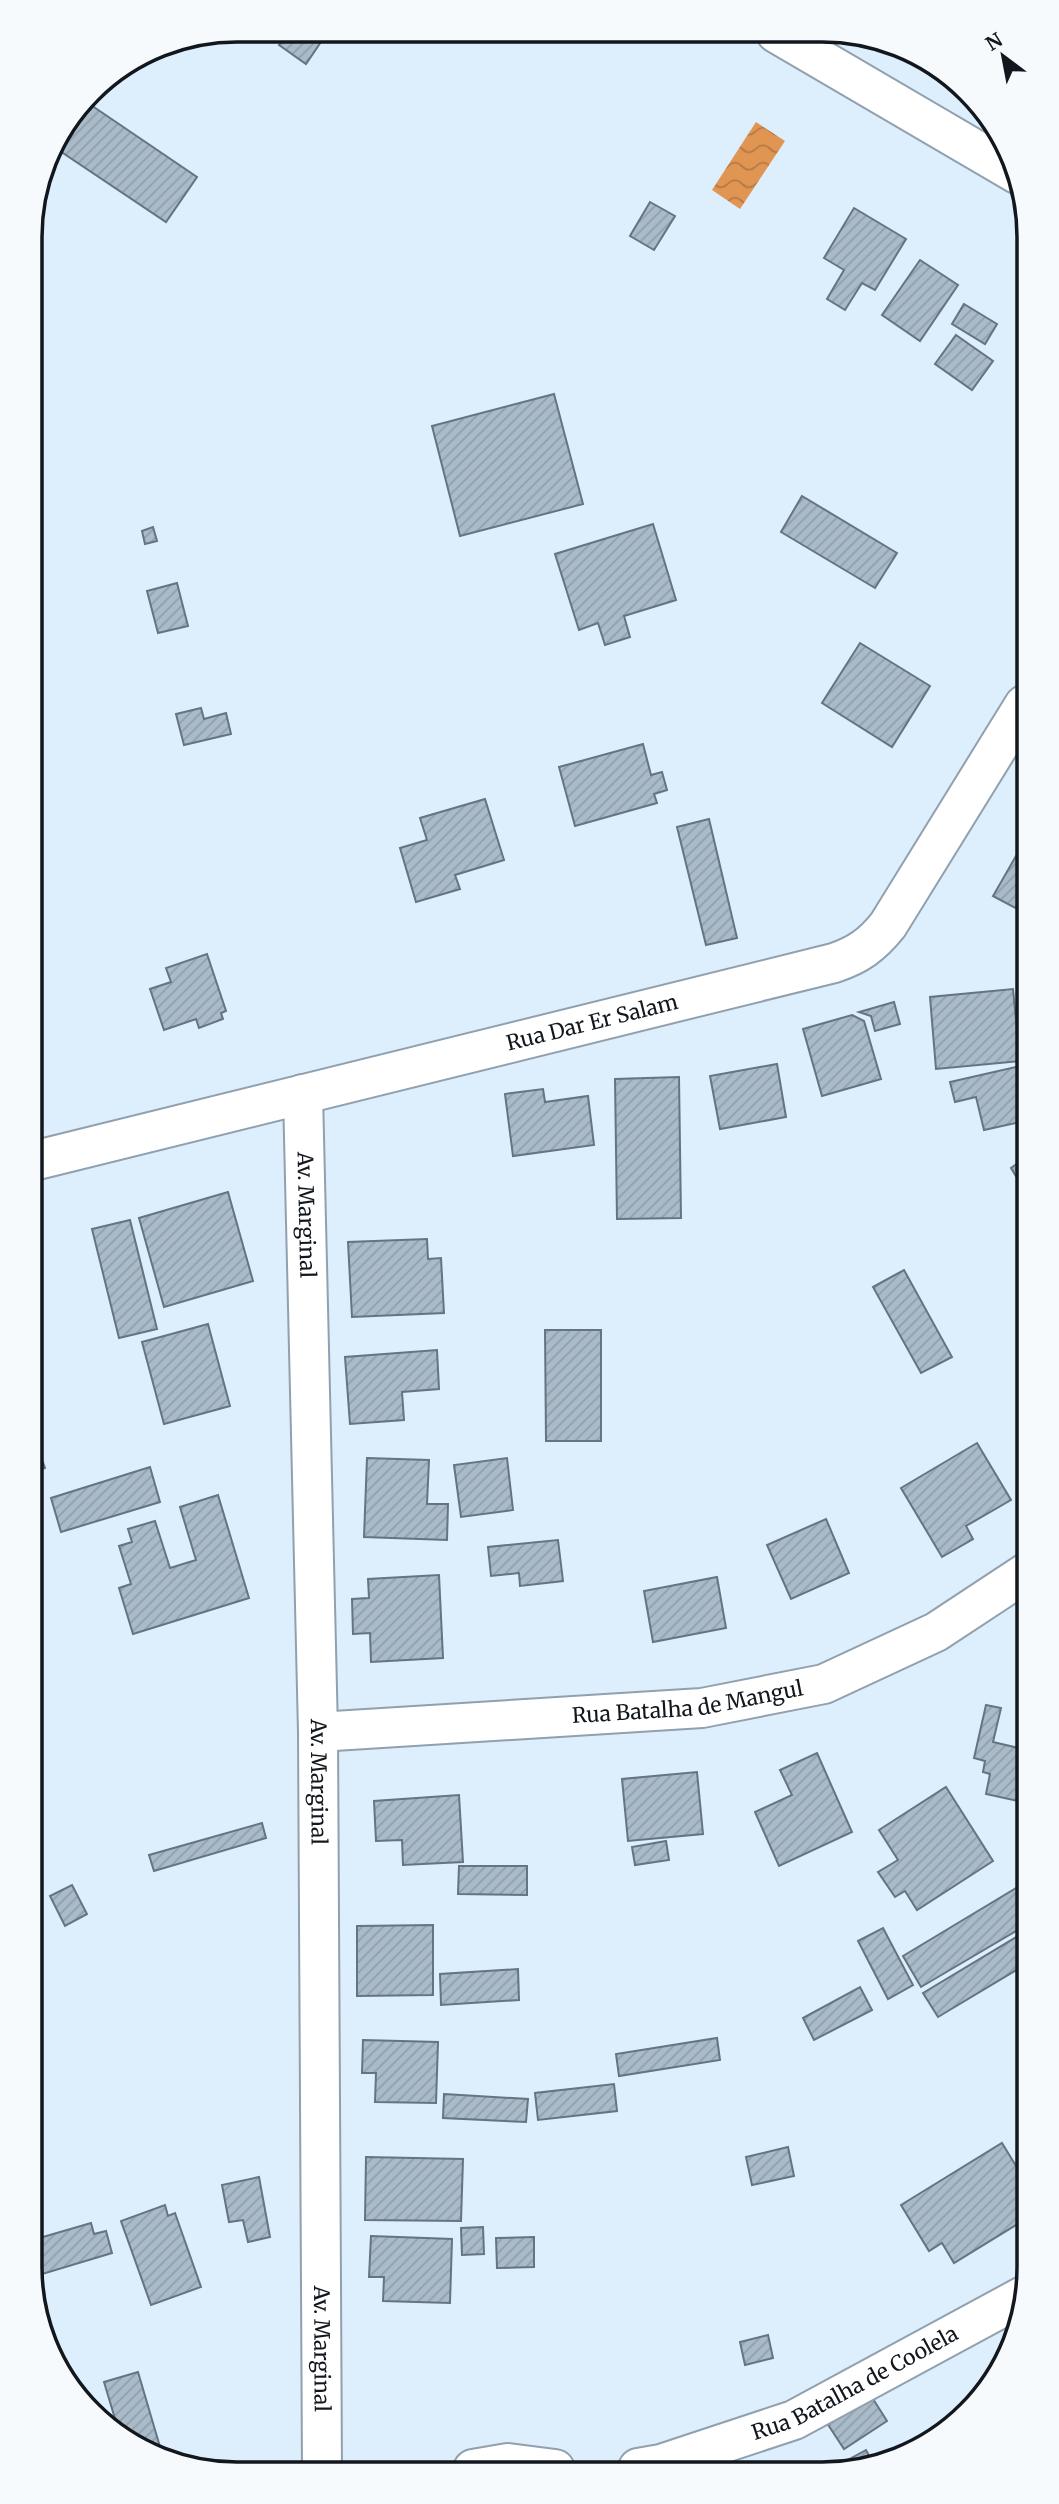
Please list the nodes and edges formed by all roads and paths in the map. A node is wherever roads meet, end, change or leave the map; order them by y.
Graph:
1 (791, 42) edge
2 (1003, 166) edge
3 (1017, 716) edge
4 (303, 1094) junction
5 (42, 1159) edge
6 (1017, 1579) edge
7 (318, 1732) junction
8 (1014, 2302) edge
9 (322, 2462) edge
10 (667, 2462) edge

1 - 2 street
3 - 4 street, Rua Dar Er Salam
4 - 5 street, Rua Dar Er Salam
4 - 7 street, Av. Marginal
6 - 7 street, Rua Batalha de Mangul
7 - 9 street, Av. Marginal
8 - 10 street, Rua Batalha de Coolela

